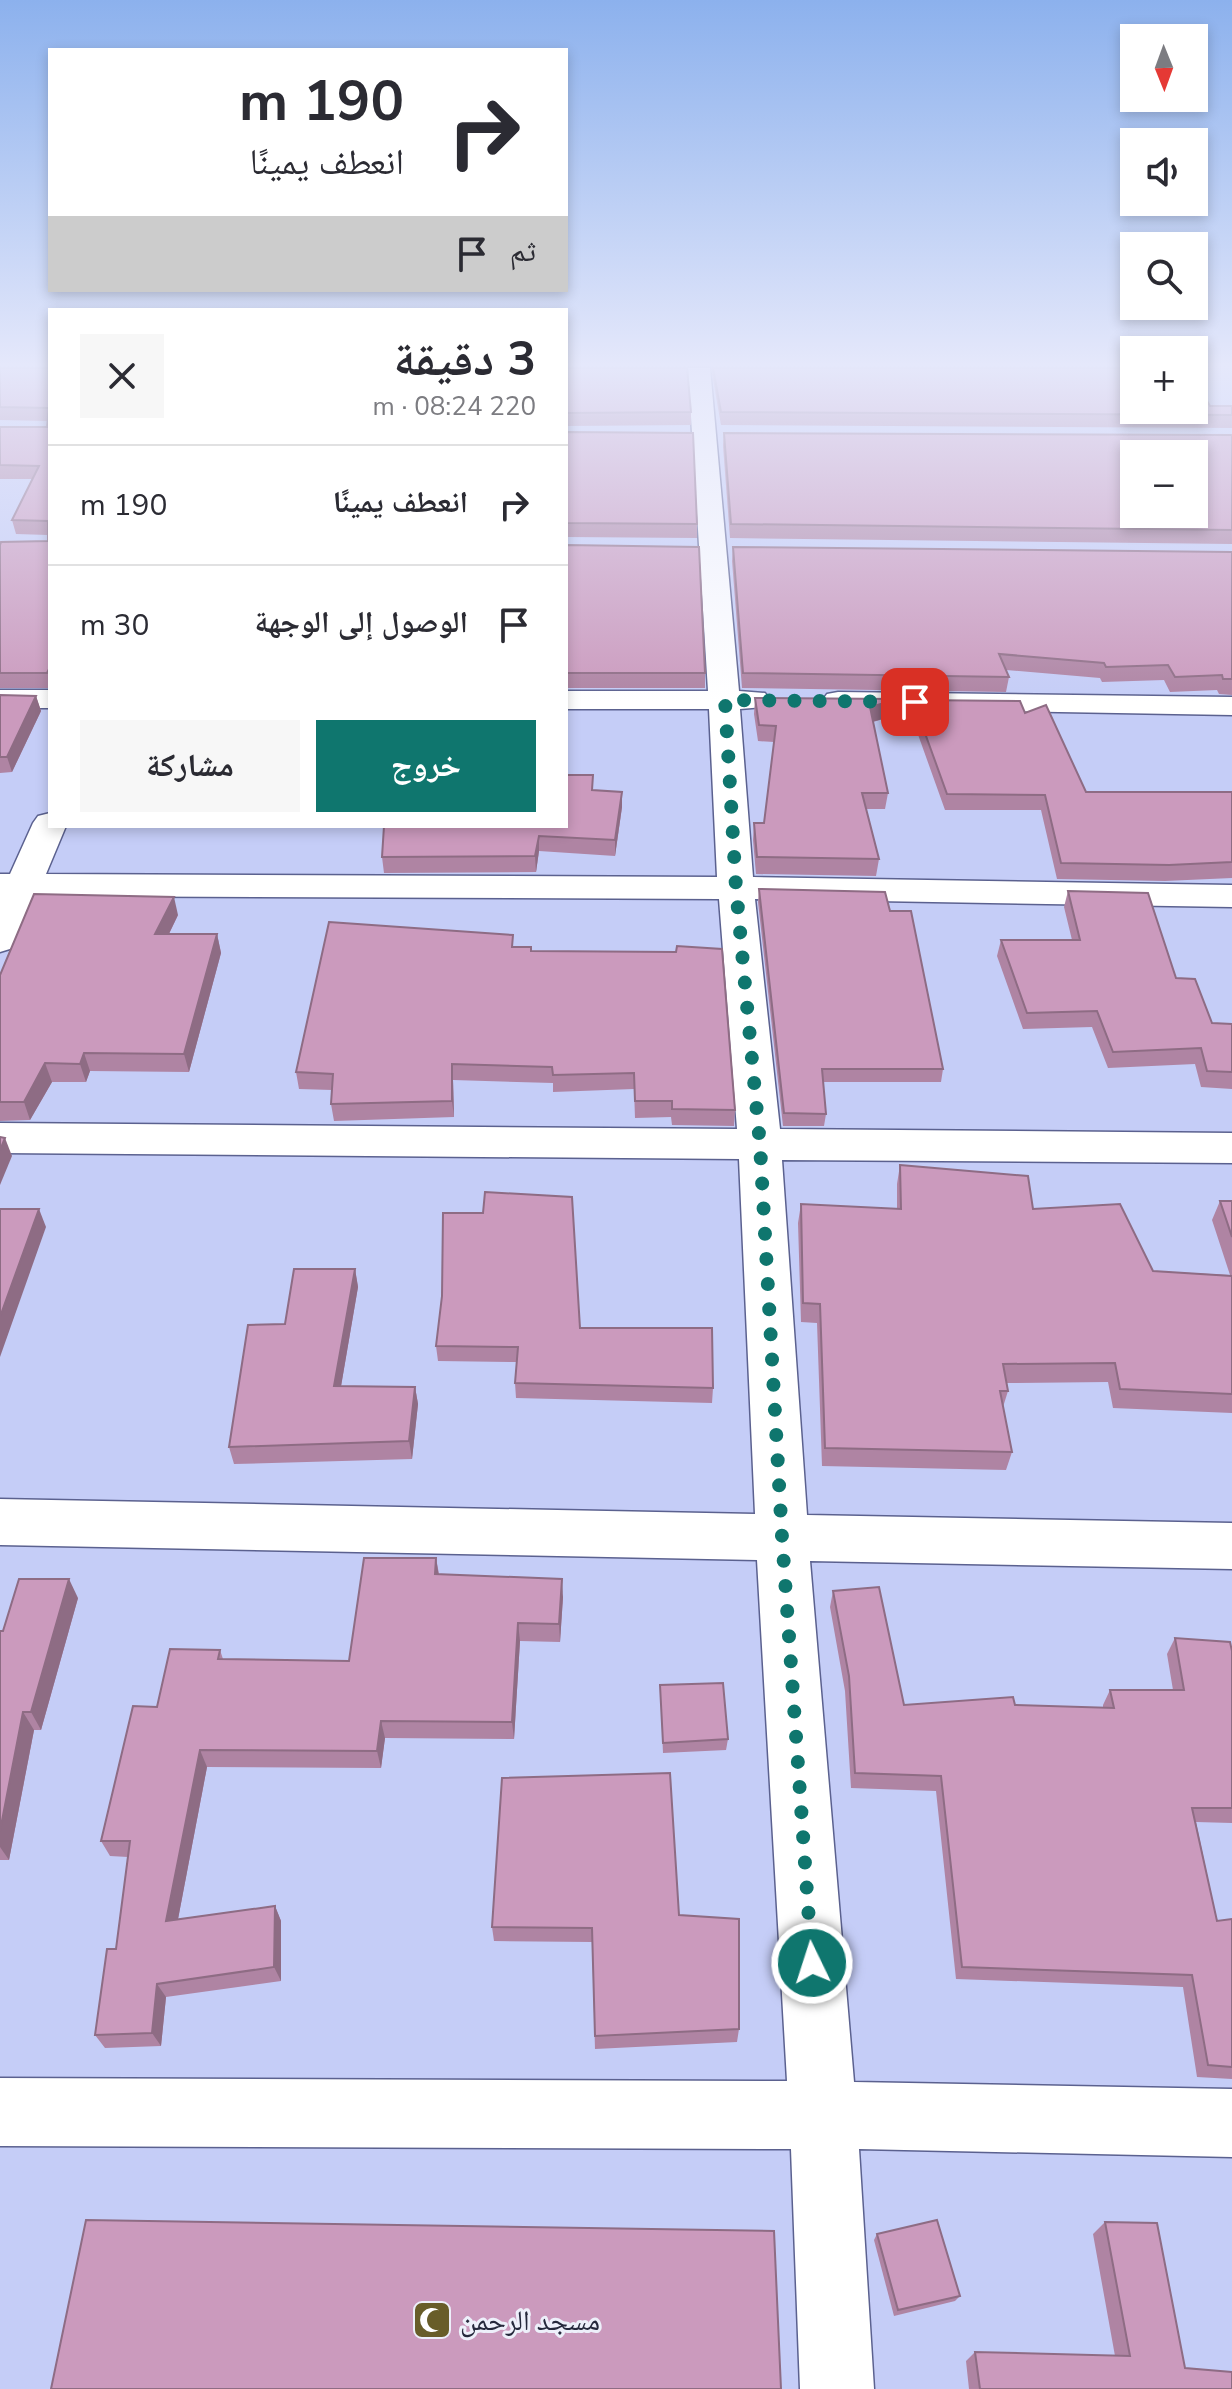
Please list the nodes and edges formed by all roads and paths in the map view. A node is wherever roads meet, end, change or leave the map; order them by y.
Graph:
1 (709, 479) edge
2 (0, 699) edge
3 (48, 699) edge
4 (568, 700) edge
5 (725, 700) junction
6 (1232, 706) edge
7 (48, 826) edge
8 (12, 885) edge
9 (736, 888) junction
10 (1232, 896) edge
11 (0, 940) edge
12 (0, 1138) edge
13 (760, 1145) junction
14 (1232, 1148) edge
15 (0, 1522) edge
16 (782, 1537) junction
17 (1232, 1546) edge
18 (0, 2112) edge
19 (823, 2115) junction
20 (1232, 2123) edge
21 (837, 2389) edge

1 - 5 street
2 - 3 street
4 - 5 street
5 - 6 street
5 - 9 street
7 - 8 street
8 - 9 street
8 - 11 street
9 - 10 street
9 - 13 street
12 - 13 street
13 - 14 street
13 - 16 street
15 - 16 street
16 - 17 street
16 - 19 street
18 - 19 street
19 - 20 street
19 - 21 street

